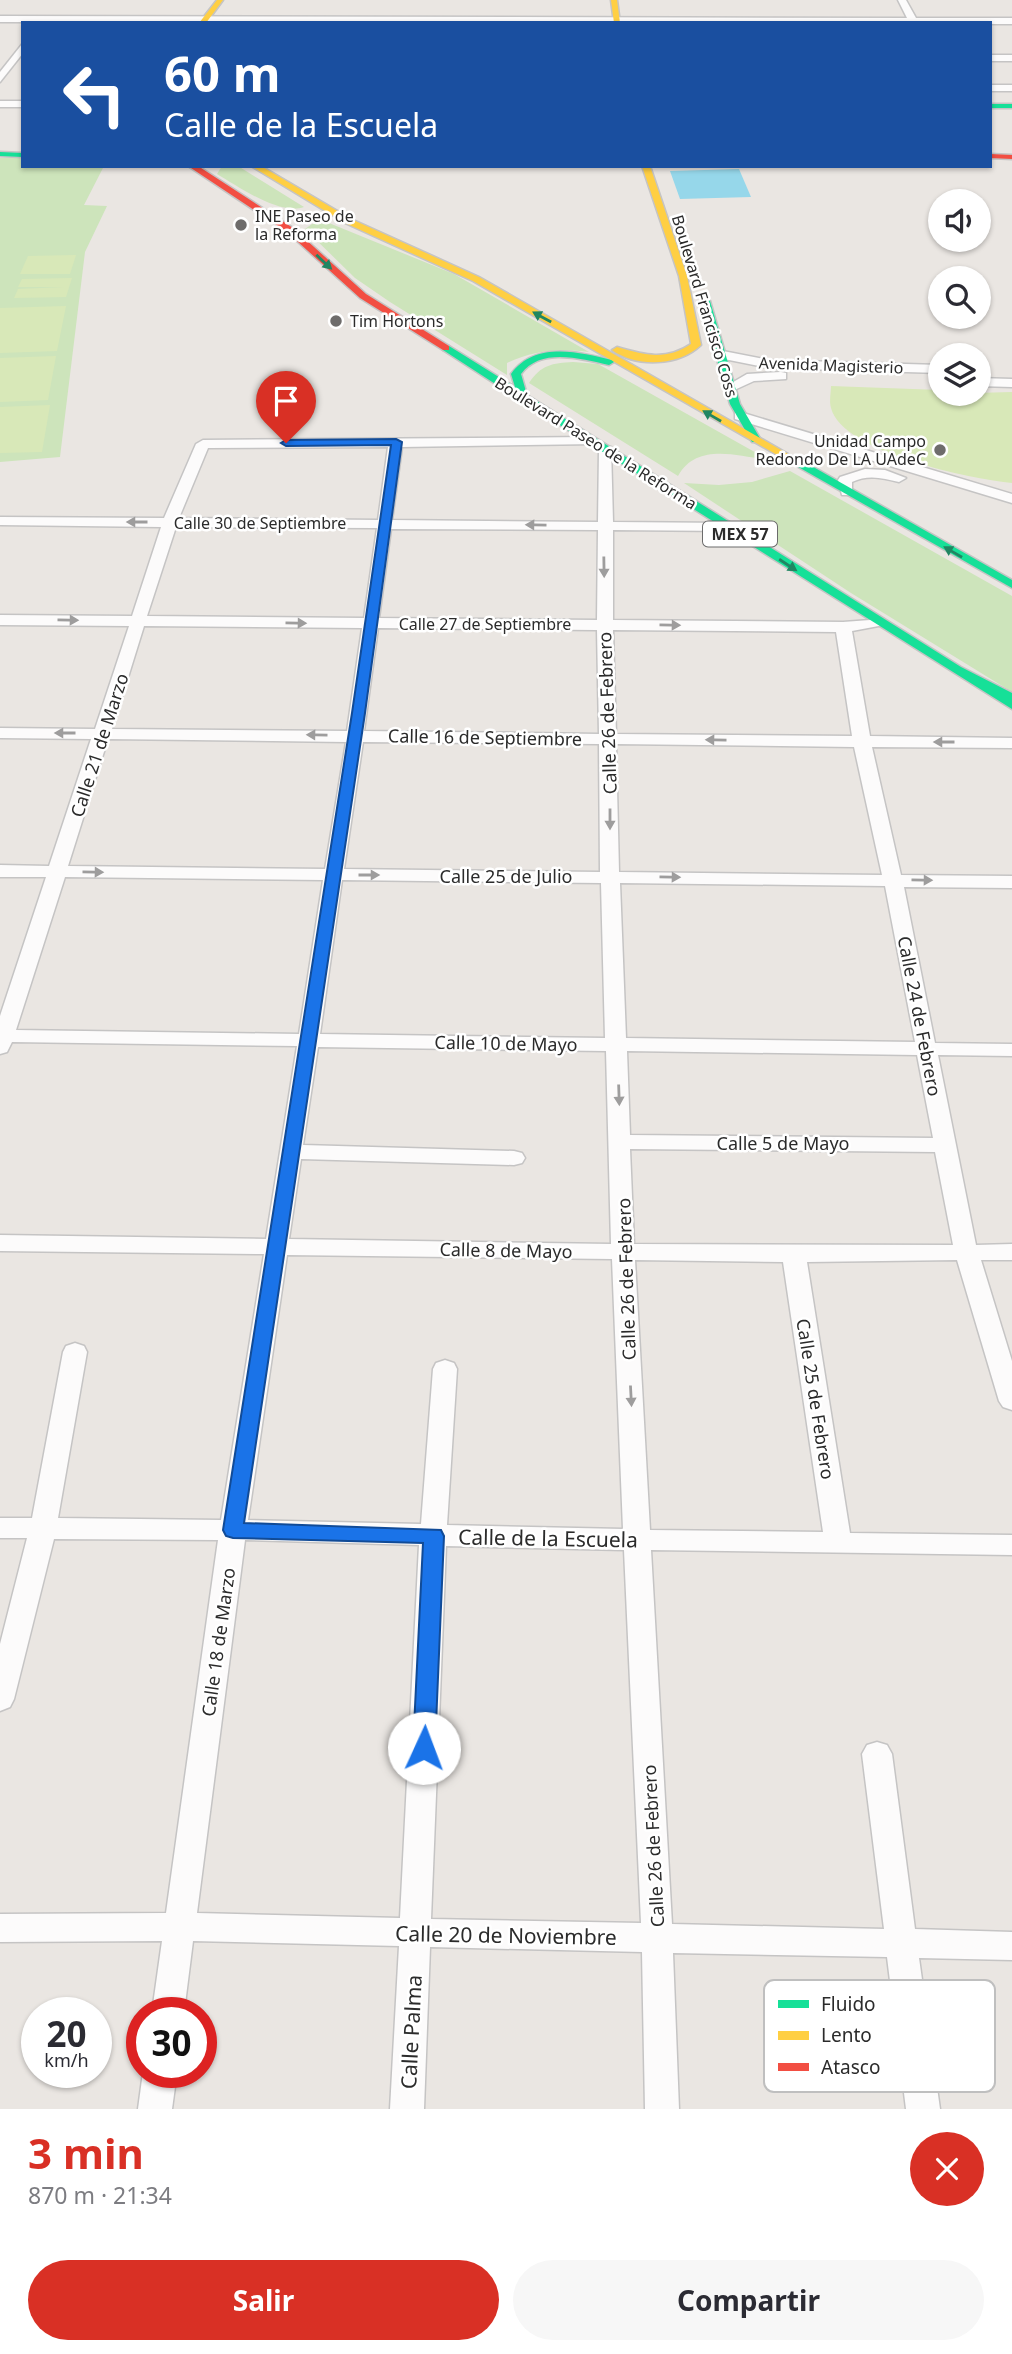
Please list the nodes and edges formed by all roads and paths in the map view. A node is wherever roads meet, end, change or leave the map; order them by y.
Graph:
1 (220, 0) edge
2 (614, 0) edge
3 (624, 0) edge
4 (902, 0) edge
5 (47, 9) dead end
6 (764, 10) dead end
7 (332, 17) edge
8 (477, 17) edge
9 (0, 19) edge
10 (40, 21) edge
11 (203, 21) edge
12 (621, 21) edge
13 (768, 21) edge
14 (913, 21) edge
15 (992, 21) edge
16 (1012, 21) edge
17 (0, 56) edge
18 (19, 56) edge
19 (992, 58) edge
20 (1012, 58) edge
21 (0, 79) edge
22 (992, 88) edge
23 (1012, 88) edge
24 (0, 104) edge
25 (21, 104) edge
26 (992, 106) edge
27 (1012, 106) edge
28 (0, 154) edge
29 (21, 155) edge
30 (992, 156) edge
31 (1012, 157) edge
32 (992, 163) edge
33 (1012, 163) edge
34 (257, 168) edge
35 (647, 168) edge
36 (660, 168) edge
37 (213, 172) edge
38 (301, 216) junction
39 (566, 330) junction
40 (723, 355) junction
41 (621, 364) junction
42 (928, 370) edge
43 (991, 370) edge
44 (1012, 371) edge
45 (879, 373) junction
46 (928, 379) edge
47 (991, 382) edge
48 (1012, 383) edge
49 (730, 388) junction
50 (523, 398) junction
51 (740, 416) junction
52 (396, 442) junction
53 (757, 442) junction
54 (599, 445) junction
55 (847, 492) junction
56 (1012, 499) edge
57 (1012, 513) edge
58 (0, 521) edge
59 (170, 522) junction
60 (385, 524) junction
61 (604, 526) junction
62 (729, 527) junction
63 (1012, 585) edge
64 (0, 620) edge
65 (140, 621) junction
66 (878, 622) junction
67 (372, 624) junction
68 (605, 624) junction
69 (844, 627) junction
70 (957, 670) junction
71 (1012, 698) edge
72 (1012, 705) edge
73 (0, 733) edge
74 (104, 733) junction
75 (355, 736) junction
76 (609, 738) junction
77 (862, 742) junction
78 (1012, 743) edge
79 (0, 871) edge
80 (57, 871) junction
81 (334, 875) junction
82 (610, 877) junction
83 (893, 880) junction
84 (1012, 882) edge
85 (1, 1040) edge
86 (309, 1040) junction
87 (618, 1044) junction
88 (927, 1049) junction
89 (1012, 1050) edge
90 (621, 1142) junction
91 (946, 1145) junction
92 (291, 1152) junction
93 (514, 1158) dead end
94 (0, 1243) edge
95 (275, 1246) junction
96 (966, 1251) junction
97 (623, 1252) junction
98 (1012, 1252) edge
99 (794, 1254) junction
100 (75, 1352) dead end
101 (445, 1369) dead end
102 (1012, 1401) edge
103 (0, 1528) edge
104 (43, 1529) junction
105 (233, 1530) junction
106 (433, 1536) junction
107 (638, 1541) junction
108 (838, 1543) junction
109 (1012, 1545) edge
110 (0, 1699) edge
111 (877, 1754) dead end
112 (180, 1927) junction
113 (0, 1928) edge
114 (416, 1933) junction
115 (657, 1938) junction
116 (903, 1945) junction
117 (1012, 1946) edge
118 (907, 1980) edge
119 (170, 1997) edge
120 (158, 2088) edge
121 (155, 2109) edge
122 (407, 2109) edge
123 (662, 2109) edge

1 - 11 main road
2 - 12 main road
3 - 12 main road
4 - 14 street
5 - 10 street
6 - 13 street
7 - 8 street
7 - 11 street
8 - 12 street
9 - 10 street
10 - 11 street
12 - 13 street
15 - 16 street
17 - 18 street
18 - 21 street
19 - 20 street
22 - 23 street
24 - 25 street
26 - 27 main road
28 - 29 main road
30 - 31 main road
32 - 33 main road
34 - 38 main road, Boulevard Paseo de la Reforma
35 - 39 main road, Boulevard Francisco Coss
36 - 40 main road, Boulevard Francisco Coss
37 - 38 main road, Boulevard Paseo de la Reforma
39 -> 38 main road, Boulevard Paseo de la Reforma
38 -> 50 main road, Boulevard Paseo de la Reforma
39 - 41 main road, Boulevard Paseo de la Reforma
40 - 45 street, Avenida Magisterio
40 - 49 main road, Boulevard Francisco Coss
41 - 50 main road
53 -> 41 main road, Boulevard Paseo de la Reforma
42 - 45 street, Avenida Magisterio
43 - 44 street
45 - 46 street, Avenida Magisterio
45 - 49 street, Avenida Magisterio
47 - 48 street
49 - 51 main road, Boulevard Francisco Coss
50 - 54 main road, Boulevard Paseo de la Reforma / MEX 57
51 - 53 main road, Boulevard Francisco Coss
51 - 56 street
52 - 54 street
52 - 59 street, Calle 21 de Marzo
52 - 60 street, Calle 18 de Marzo
53 - 55 main road, Boulevard Paseo de la Reforma
54 - 61 street, Calle 26 de Febrero
54 - 62 main road, Boulevard Paseo de la Reforma / MEX 57
55 - 57 street
63 -> 55 main road, Boulevard Paseo de la Reforma
59 -> 58 street, Calle 30 de Septiembre
59 - 60 street, Calle 30 de Septiembre
59 - 65 street, Calle 21 de Marzo
61 -> 60 street, Calle 30 de Septiembre
60 - 67 street, Calle 18 de Marzo
61 - 62 street, Calle 30 de Septiembre
61 -> 68 street, Calle 26 de Febrero
62 -> 66 main road, Boulevard Paseo de la Reforma / MEX 57
64 -> 65 street, Calle 27 de Septiembre
65 -> 67 street, Calle 27 de Septiembre
65 - 74 street, Calle 21 de Marzo
66 - 69 street, Calle 27 de Septiembre
66 - 70 main road, Boulevard Paseo de la Reforma / MEX 57
67 - 68 street, Calle 27 de Septiembre
67 - 75 street, Calle 18 de Marzo
68 -> 69 street, Calle 27 de Septiembre
68 - 76 street, Calle 26 de Febrero
69 - 77 street, Calle 24 de Febrero
70 - 71 main road
70 - 72 main road, Boulevard Paseo de la Reforma / MEX 57
74 -> 73 street, Calle 16 de Septiembre
75 -> 74 street, Calle 16 de Septiembre
74 - 80 street, Calle 21 de Marzo
75 - 76 street, Calle 16 de Septiembre
75 - 81 street, Calle 18 de Marzo
77 -> 76 street, Calle 16 de Septiembre
76 -> 82 street, Calle 26 de Febrero
78 -> 77 street, Calle 16 de Septiembre
77 - 83 street, Calle 24 de Febrero
79 - 80 street, Calle 25 de Julio
80 -> 81 street, Calle 25 de Julio
80 - 85 street, Calle 21 de Marzo
81 -> 82 street, Calle 25 de Julio
81 - 86 street, Calle 18 de Marzo
82 -> 83 street, Calle 25 de Julio
82 - 87 street, Calle 26 de Febrero
83 -> 84 street, Calle 25 de Julio
83 - 88 street, Calle 24 de Febrero
85 - 86 street, Calle 10 de Mayo
86 - 87 street, Calle 10 de Mayo
86 - 92 street, Calle 18 de Marzo
87 - 88 street, Calle 10 de Mayo
87 -> 90 street, Calle 26 de Febrero
88 - 89 street, Calle 10 de Mayo
88 - 91 street, Calle 24 de Febrero
90 - 91 street, Calle 5 de Mayo
90 - 97 street, Calle 26 de Febrero
91 - 96 street, Calle 24 de Febrero
92 - 93 street
92 - 95 street, Calle 18 de Marzo
94 - 95 street, Calle 8 de Mayo
95 - 97 street, Calle 8 de Mayo
95 - 105 street, Calle 18 de Marzo
96 - 98 street, Calle 8 de Mayo
96 - 99 street, Calle 8 de Mayo
96 - 102 street, Calle 24 de Febrero
97 - 99 street, Calle 8 de Mayo
97 -> 107 street, Calle 26 de Febrero
99 - 108 street, Calle 25 de Febrero
100 - 104 street
101 - 106 street, Calle Palma
103 - 104 street, Calle de la Escuela
104 - 105 street, Calle de la Escuela
104 - 110 street
105 - 106 street, Calle de la Escuela
105 - 112 street, Calle 18 de Marzo
106 - 107 street, Calle de la Escuela
106 - 114 street, Calle Palma
107 - 108 street, Calle de la Escuela
107 - 115 street, Calle 26 de Febrero
108 - 109 street, Calle de la Escuela
111 - 116 street
112 - 113 street, Calle 20 de Noviembre
112 - 114 street, Calle 20 de Noviembre
112 - 119 street, Calle 18 de Marzo
114 - 115 street, Calle 20 de Noviembre
114 - 122 street, Calle Palma
115 - 116 street, Calle 20 de Noviembre
115 - 123 street, Calle 26 de Febrero
116 - 117 street, Calle 20 de Noviembre
116 - 118 street
120 - 121 street

